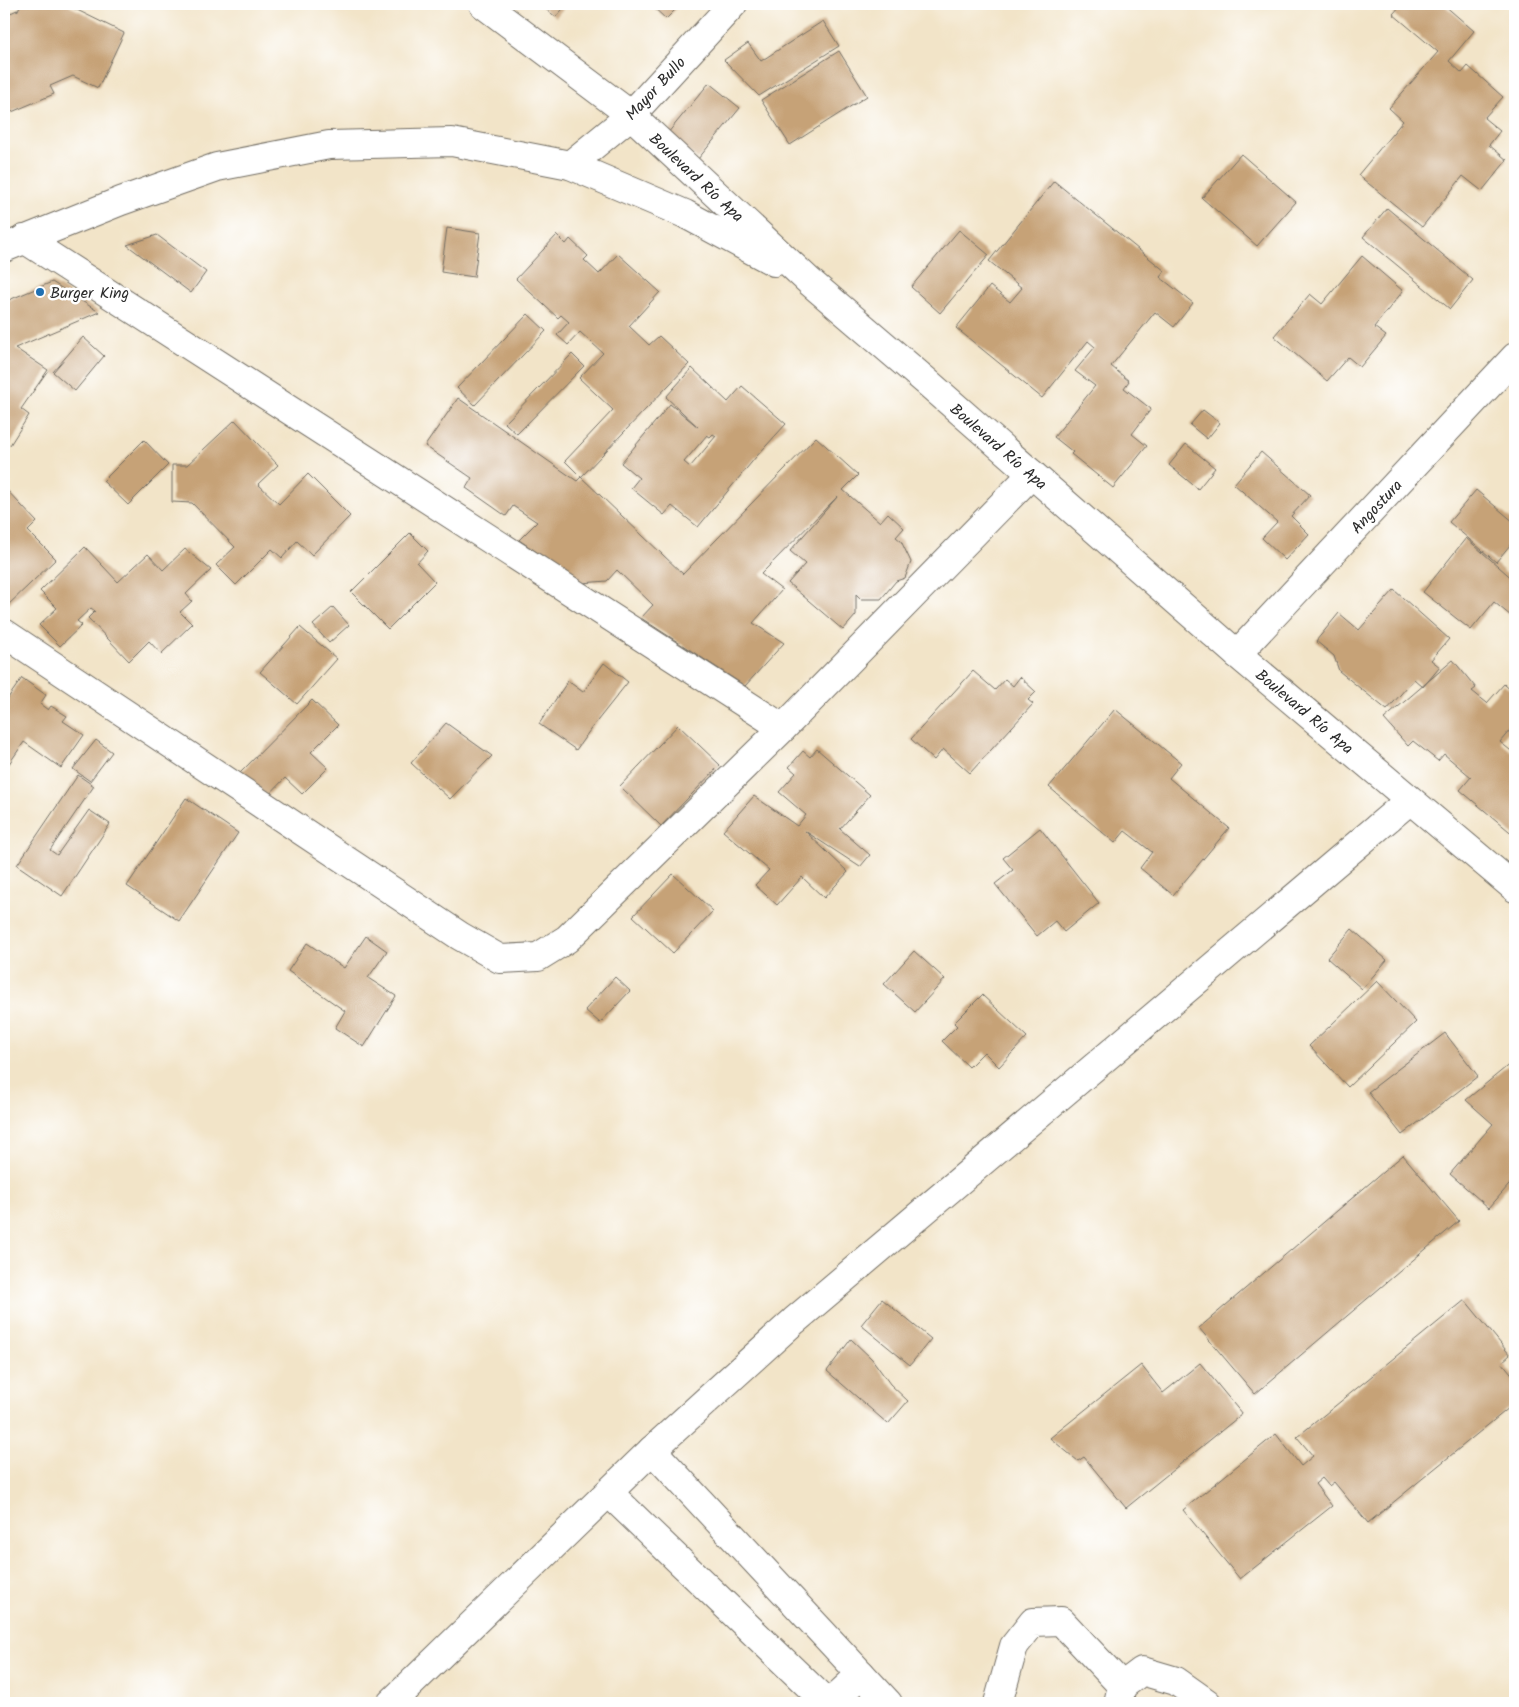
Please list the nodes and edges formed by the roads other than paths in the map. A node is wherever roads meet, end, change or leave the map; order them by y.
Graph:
1 (483, 4) edge
2 (733, 4) edge
3 (631, 115) junction
4 (570, 165) junction
5 (14, 243) edge
6 (810, 282) junction
7 (1515, 357) edge
8 (1032, 474) junction
9 (4, 633) edge
10 (1237, 654) junction
11 (784, 728) junction
12 (1410, 800) junction
13 (1515, 888) edge
14 (652, 1450) junction
15 (609, 1493) junction
16 (861, 1674) junction
17 (1120, 1695) edge
18 (391, 1703) edge
19 (829, 1703) edge
20 (888, 1703) edge
21 (998, 1703) edge
22 (1207, 1703) edge

1 - 3 street, Boulevard Río Apa
2 - 3 street, Mayor Bullo
3 - 4 street, Mayor Bullo
3 - 6 street, Boulevard Río Apa
4 - 5 street
4 - 6 street
5 - 11 street
6 - 8 street, Boulevard Río Apa
7 - 10 street, Angostura
8 - 10 street, Boulevard Río Apa
8 - 11 street
9 - 11 street
10 - 12 street, Boulevard Río Apa
12 - 13 street, Boulevard Río Apa
12 - 14 street
14 - 15 street
14 - 16 street
15 - 18 street
15 - 19 street
16 - 19 street
16 - 20 street
17 - 21 street
17 - 22 street

